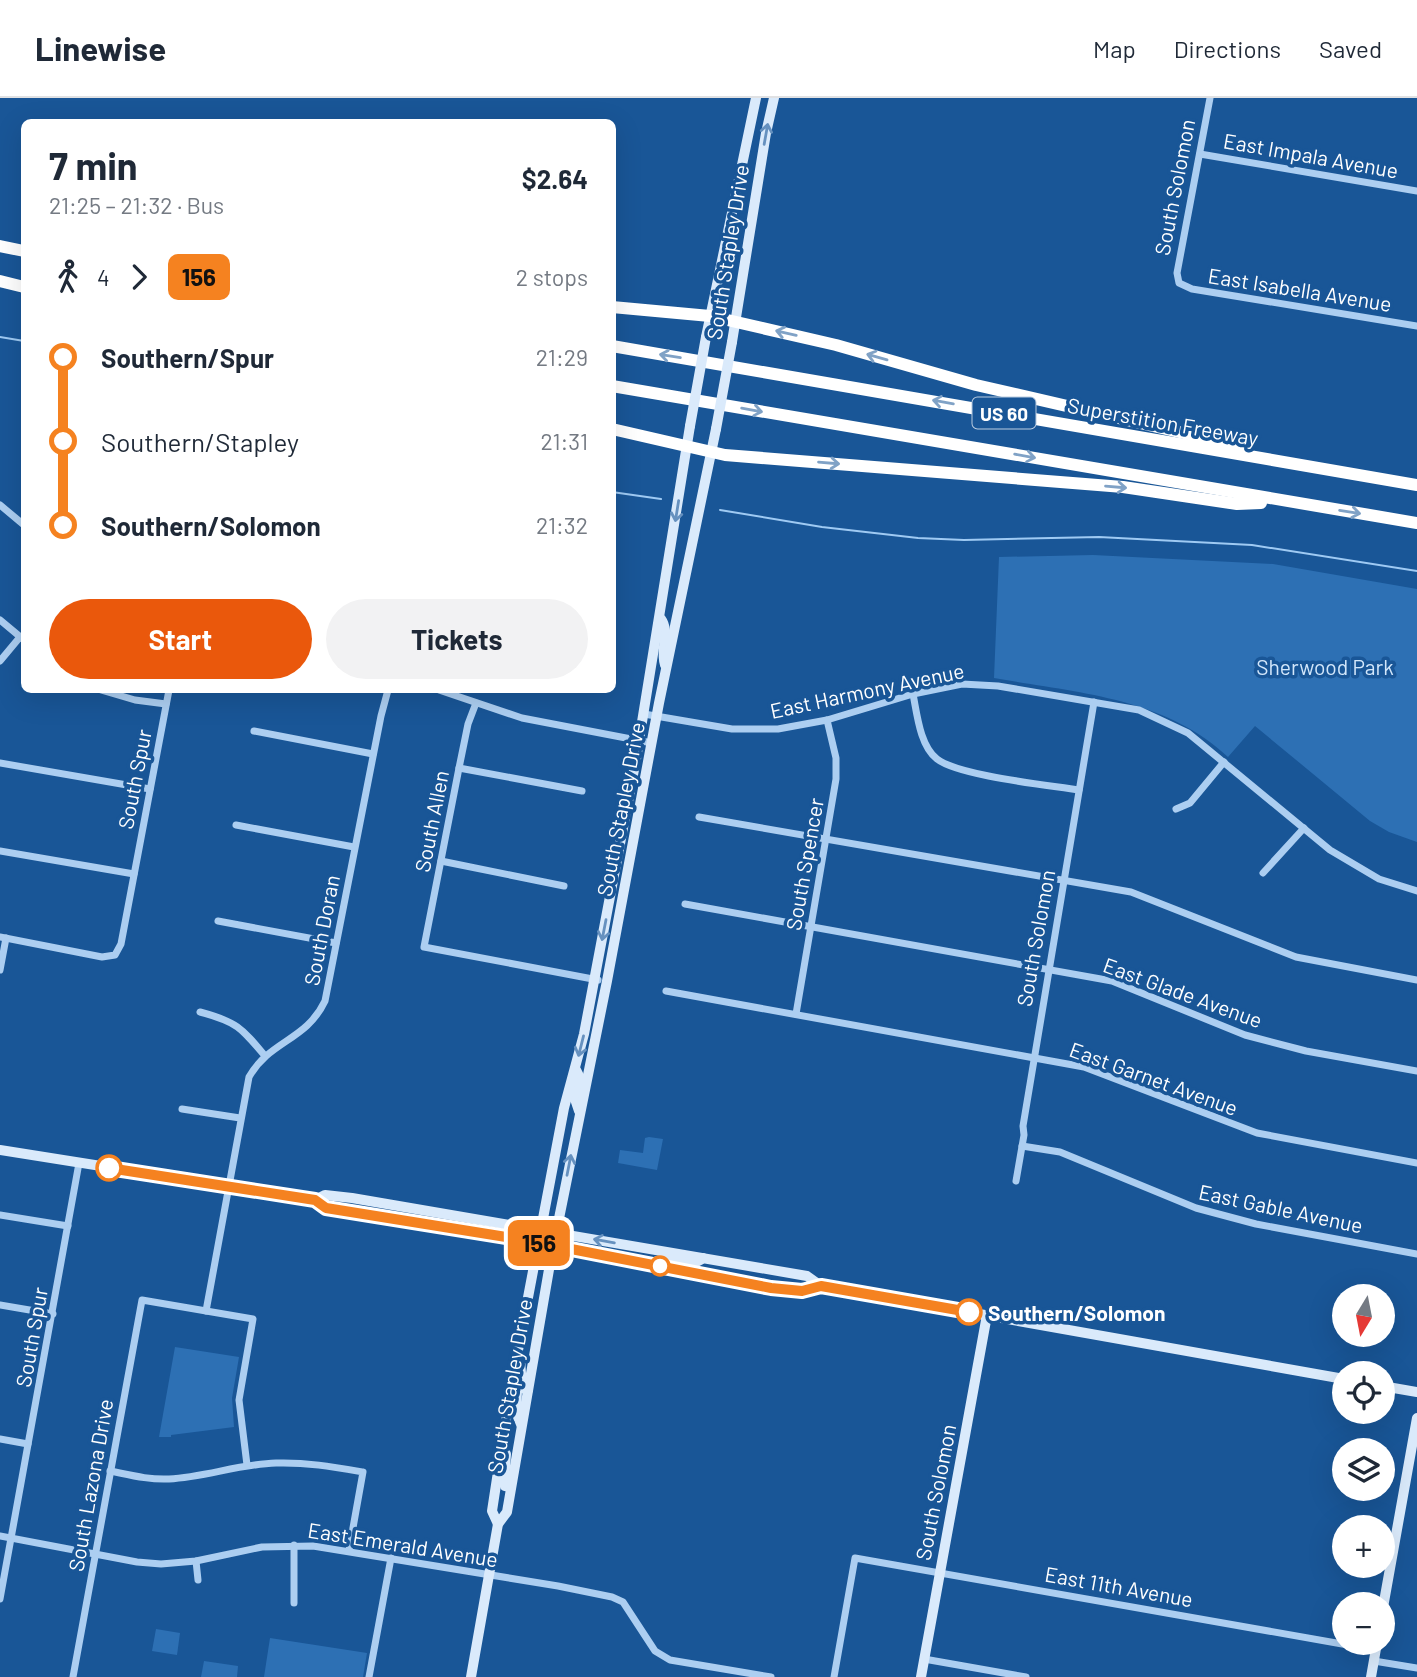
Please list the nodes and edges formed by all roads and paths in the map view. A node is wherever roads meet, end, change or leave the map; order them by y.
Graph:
1 (756, 98) edge
2 (774, 98) edge
3 (1210, 98) edge
4 (1200, 154) junction
5 (1417, 191) edge
6 (0, 246) edge
7 (21, 250) edge
8 (0, 281) edge
9 (1179, 283) joint
10 (21, 285) edge
11 (616, 307) edge
12 (710, 316) junction
13 (736, 322) junction
14 (1417, 326) edge
15 (616, 347) edge
16 (616, 387) edge
17 (616, 430) edge
18 (686, 447) junction
19 (712, 452) junction
20 (1396, 482) junction
21 (1417, 485) edge
22 (1284, 501) junction
23 (0, 505) edge
24 (21, 522) edge
25 (1417, 523) edge
26 (667, 575) junction
27 (660, 619) junction
28 (0, 620) edge
29 (676, 622) junction
30 (21, 637) edge
31 (21, 639) edge
32 (0, 661) edge
33 (666, 669) junction
34 (111, 693) edge
35 (168, 693) edge
36 (387, 693) edge
37 (448, 693) edge
38 (912, 694) junction
39 (1094, 702) junction
40 (476, 703) junction
41 (166, 704) junction
42 (644, 714) junction
43 (657, 716) junction
44 (827, 720) junction
45 (254, 731) dead end
46 (639, 740) junction
47 (652, 743) junction
48 (373, 754) junction
49 (1224, 762) junction
50 (0, 763) edge
51 (459, 768) junction
52 (150, 789) junction
53 (1079, 790) junction
54 (582, 791) dead end
55 (1176, 809) dead end
56 (699, 817) dead end
57 (236, 825) dead end
58 (1304, 828) junction
59 (826, 839) junction
60 (354, 847) junction
61 (0, 851) edge
62 (441, 861) junction
63 (1263, 873) dead end
64 (134, 874) junction
65 (1064, 881) junction
66 (564, 886) dead end
67 (1417, 891) edge
68 (685, 904) dead end
69 (218, 922) dead end
70 (811, 927) junction
71 (3, 938) edge
72 (336, 943) junction
73 (1050, 968) junction
74 (0, 970) edge
75 (595, 979) junction
76 (1417, 980) edge
77 (607, 981) junction
78 (666, 991) dead end
79 (200, 1012) dead end
80 (796, 1014) junction
81 (265, 1056) junction
82 (1035, 1057) junction
83 (575, 1070) junction
84 (1417, 1072) edge
85 (182, 1109) dead end
86 (580, 1112) junction
87 (240, 1118) junction
88 (1022, 1146) junction
89 (0, 1150) edge
90 (79, 1163) junction
91 (1417, 1163) edge
92 (1016, 1181) dead end
93 (229, 1187) junction
94 (315, 1200) junction
95 (394, 1205) junction
96 (346, 1211) junction
97 (0, 1215) edge
98 (68, 1226) junction
99 (541, 1229) junction
100 (556, 1232) junction
101 (539, 1243) junction
102 (553, 1247) junction
103 (1417, 1254) edge
104 (703, 1258) junction
105 (649, 1264) junction
106 (768, 1269) junction
107 (701, 1274) junction
108 (821, 1286) junction
109 (0, 1306) edge
110 (206, 1311) junction
111 (53, 1314) junction
112 (987, 1315) junction
113 (518, 1352) junction
114 (1332, 1377) edge
115 (511, 1387) junction
116 (1395, 1388) edge
117 (528, 1390) junction
118 (1417, 1392) edge
119 (1417, 1418) edge
120 (521, 1425) junction
121 (0, 1439) edge
122 (28, 1444) junction
123 (502, 1444) junction
124 (247, 1465) junction
125 (110, 1471) junction
126 (511, 1487) junction
127 (498, 1524) junction
128 (0, 1536) edge
129 (12, 1538) junction
130 (294, 1545) junction
131 (349, 1550) junction
132 (95, 1554) junction
133 (391, 1558) junction
134 (196, 1561) junction
135 (939, 1573) junction
136 (490, 1574) junction
137 (198, 1580) dead end
138 (1386, 1592) edge
139 (0, 1599) edge
140 (294, 1603) dead end
141 (1332, 1638) edge
142 (1375, 1655) edge
143 (924, 1659) junction
144 (1374, 1661) junction
145 (1417, 1668) edge
146 (73, 1677) edge
147 (369, 1677) edge
148 (471, 1677) edge
149 (771, 1677) edge
150 (834, 1677) edge
151 (920, 1677) edge
152 (1026, 1677) edge
153 (1371, 1677) edge

1 - 12 main road, South Stapley Drive
13 -> 2 main road, South Stapley Drive
3 - 4 street, South Solomon
4 - 5 street, East Impala Avenue
4 - 9 street, South Solomon
6 - 7 highway
8 - 10 highway
9 - 14 street, East Isabella Avenue
11 - 12 highway
12 - 13 highway
12 - 18 main road, South Stapley Drive, bridge
13 - 19 main road, South Stapley Drive, bridge
20 -> 13 highway
20 -> 15 highway, Superstition Freeway / US 60
16 -> 22 highway, US 60
17 - 18 highway
18 - 19 highway
18 -> 26 main road, South Stapley Drive
19 -> 22 highway
19 - 29 main road, South Stapley Drive
20 - 21 highway, Superstition Freeway / US 60
22 -> 25 highway, US 60
23 - 24 street
26 - 27 main road, South Stapley Drive
26 - 29 main road
27 - 33 main road
27 - 42 main road, South Stapley Drive
28 - 30 street
29 - 33 main road, South Stapley Drive
31 - 32 street
33 - 43 main road, South Stapley Drive
34 - 41 street
35 - 41 street, South Spur
36 - 48 street, South Doran
37 - 40 street
38 - 39 street, East Harmony Avenue
38 - 44 street, East Harmony Avenue
38 - 53 street
39 - 49 street, East Harmony Avenue
39 - 53 street, South Solomon
40 - 46 street
40 - 51 street, South Allen
41 - 52 street, South Spur
42 - 43 street, East Harmony Avenue
42 - 46 main road, South Stapley Drive
43 - 44 street, East Harmony Avenue
43 - 47 main road, South Stapley Drive
44 - 59 street, South Spencer
45 - 48 street
46 - 47 street
46 -> 75 main road, South Stapley Drive
47 - 77 main road, South Stapley Drive
48 - 60 street, South Doran
49 - 55 street
49 - 58 street, East Harmony Avenue
50 - 52 street
51 - 54 street
51 - 62 street, South Allen
52 - 64 street, South Spur
53 - 65 street, South Solomon
56 - 59 street
57 - 60 street
58 - 63 street
58 - 67 street, East Harmony Avenue
59 - 65 street
59 - 70 street, South Spencer
60 - 72 street, South Doran
61 - 64 street
62 - 66 street
62 - 75 street, South Allen
64 - 71 street, South Spur
65 - 73 street, South Solomon
65 - 76 street
68 - 70 street, East Glade Avenue
69 - 72 street
70 - 73 street, East Glade Avenue
70 - 80 street, South Spencer
71 - 74 street
72 - 81 street, South Doran
73 - 82 street, South Solomon
73 - 84 street, East Glade Avenue
75 - 77 street
75 -> 83 main road, South Stapley Drive
77 - 86 main road, South Stapley Drive
78 - 80 street, East Garnet Avenue
79 - 81 street
80 - 82 street, East Garnet Avenue
81 - 87 street, South Doran
82 - 88 street, South Solomon
82 - 91 street, East Garnet Avenue
83 - 86 main road
83 - 99 main road, South Stapley Drive
85 - 87 street
100 -> 86 main road, South Stapley Drive
87 - 93 street, South Doran
88 - 92 street, South Solomon
88 - 103 street, East Gable Avenue
89 - 90 main road
90 - 93 main road
90 - 98 street, South Spur
93 - 94 main road
93 - 110 street, South Doran
94 - 95 main road
94 - 96 main road
95 - 96 main road
95 - 99 main road
96 - 101 main road
97 - 98 street
98 - 111 street, South Spur
99 - 100 main road
99 - 101 main road, South Stapley Drive
100 - 102 main road, South Stapley Drive
104 -> 100 main road
101 - 102 main road
101 - 113 main road, South Stapley Drive
102 - 105 main road
102 - 117 main road, South Stapley Drive
104 - 105 main road
104 - 106 main road
105 - 107 main road
106 - 107 main road
106 - 108 main road
107 - 108 main road
108 - 112 main road
109 - 111 street
110 - 124 street
110 - 125 street, South Lazona Drive
111 - 122 street, South Spur
112 - 114 main road
112 - 135 main road, South Solomon
113 - 115 main road, South Stapley Drive
113 - 117 main road
115 - 120 main road
115 - 123 main road, South Stapley Drive
116 - 118 main road
117 - 120 main road, South Stapley Drive
119 - 138 main road
120 - 126 main road, South Stapley Drive
121 - 122 street
122 - 129 street, South Spur
123 - 126 main road
123 - 127 main road, South Stapley Drive
124 - 125 street
124 - 131 street
125 - 132 street, South Lazona Drive
126 - 127 main road, South Stapley Drive
127 - 136 main road, South Stapley Drive
128 - 129 street, East Emerald Avenue
129 - 132 street, East Emerald Avenue
129 - 139 street, South Spur
130 - 131 street, East Emerald Avenue
130 - 134 street, East Emerald Avenue
130 - 140 street
131 - 133 street, East Emerald Avenue
132 - 134 street, East Emerald Avenue
132 - 146 street, South Lazona Drive
133 - 136 street, East Emerald Avenue
133 - 147 street
134 - 137 street
135 - 141 street, East 11th Avenue
135 - 143 main road, South Solomon
135 - 150 street, East 11th Avenue
136 - 148 main road, South Stapley Drive
136 - 149 street, East Emerald Avenue
142 - 144 main road
143 - 151 main road, South Solomon
143 - 152 street
144 - 145 street
144 - 153 main road

